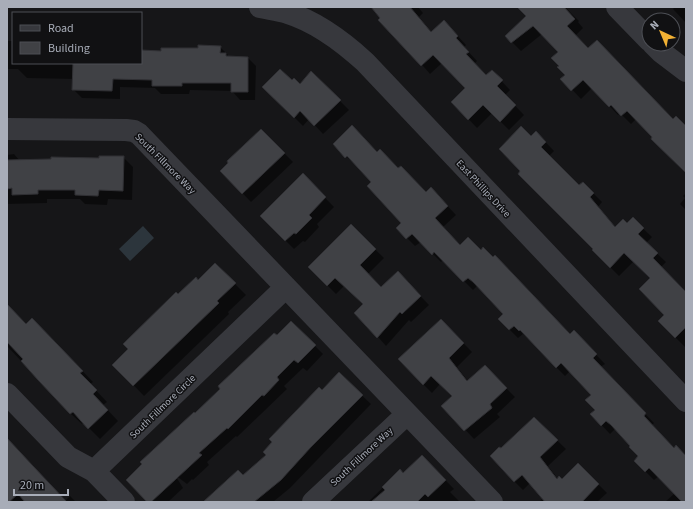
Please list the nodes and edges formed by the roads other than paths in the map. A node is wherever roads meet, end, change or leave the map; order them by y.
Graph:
1 (260, 7) edge
2 (617, 7) edge
3 (641, 32) edge
4 (661, 52) edge
5 (686, 71) edge
6 (7, 129) edge
7 (286, 287) junction
8 (7, 394) edge
9 (686, 401) edge
10 (407, 414) junction
11 (94, 471) junction
12 (314, 500) edge
13 (124, 502) edge
14 (492, 502) edge

1 - 9 street, East Phillips Drive
2 - 3 street
4 - 5 street
6 - 7 street, South Fillmore Way
7 - 10 street, South Fillmore Way
7 - 11 street, South Fillmore Circle
8 - 11 street
10 - 12 street, South Fillmore Way
10 - 14 street, South Fillmore Way
11 - 13 street

